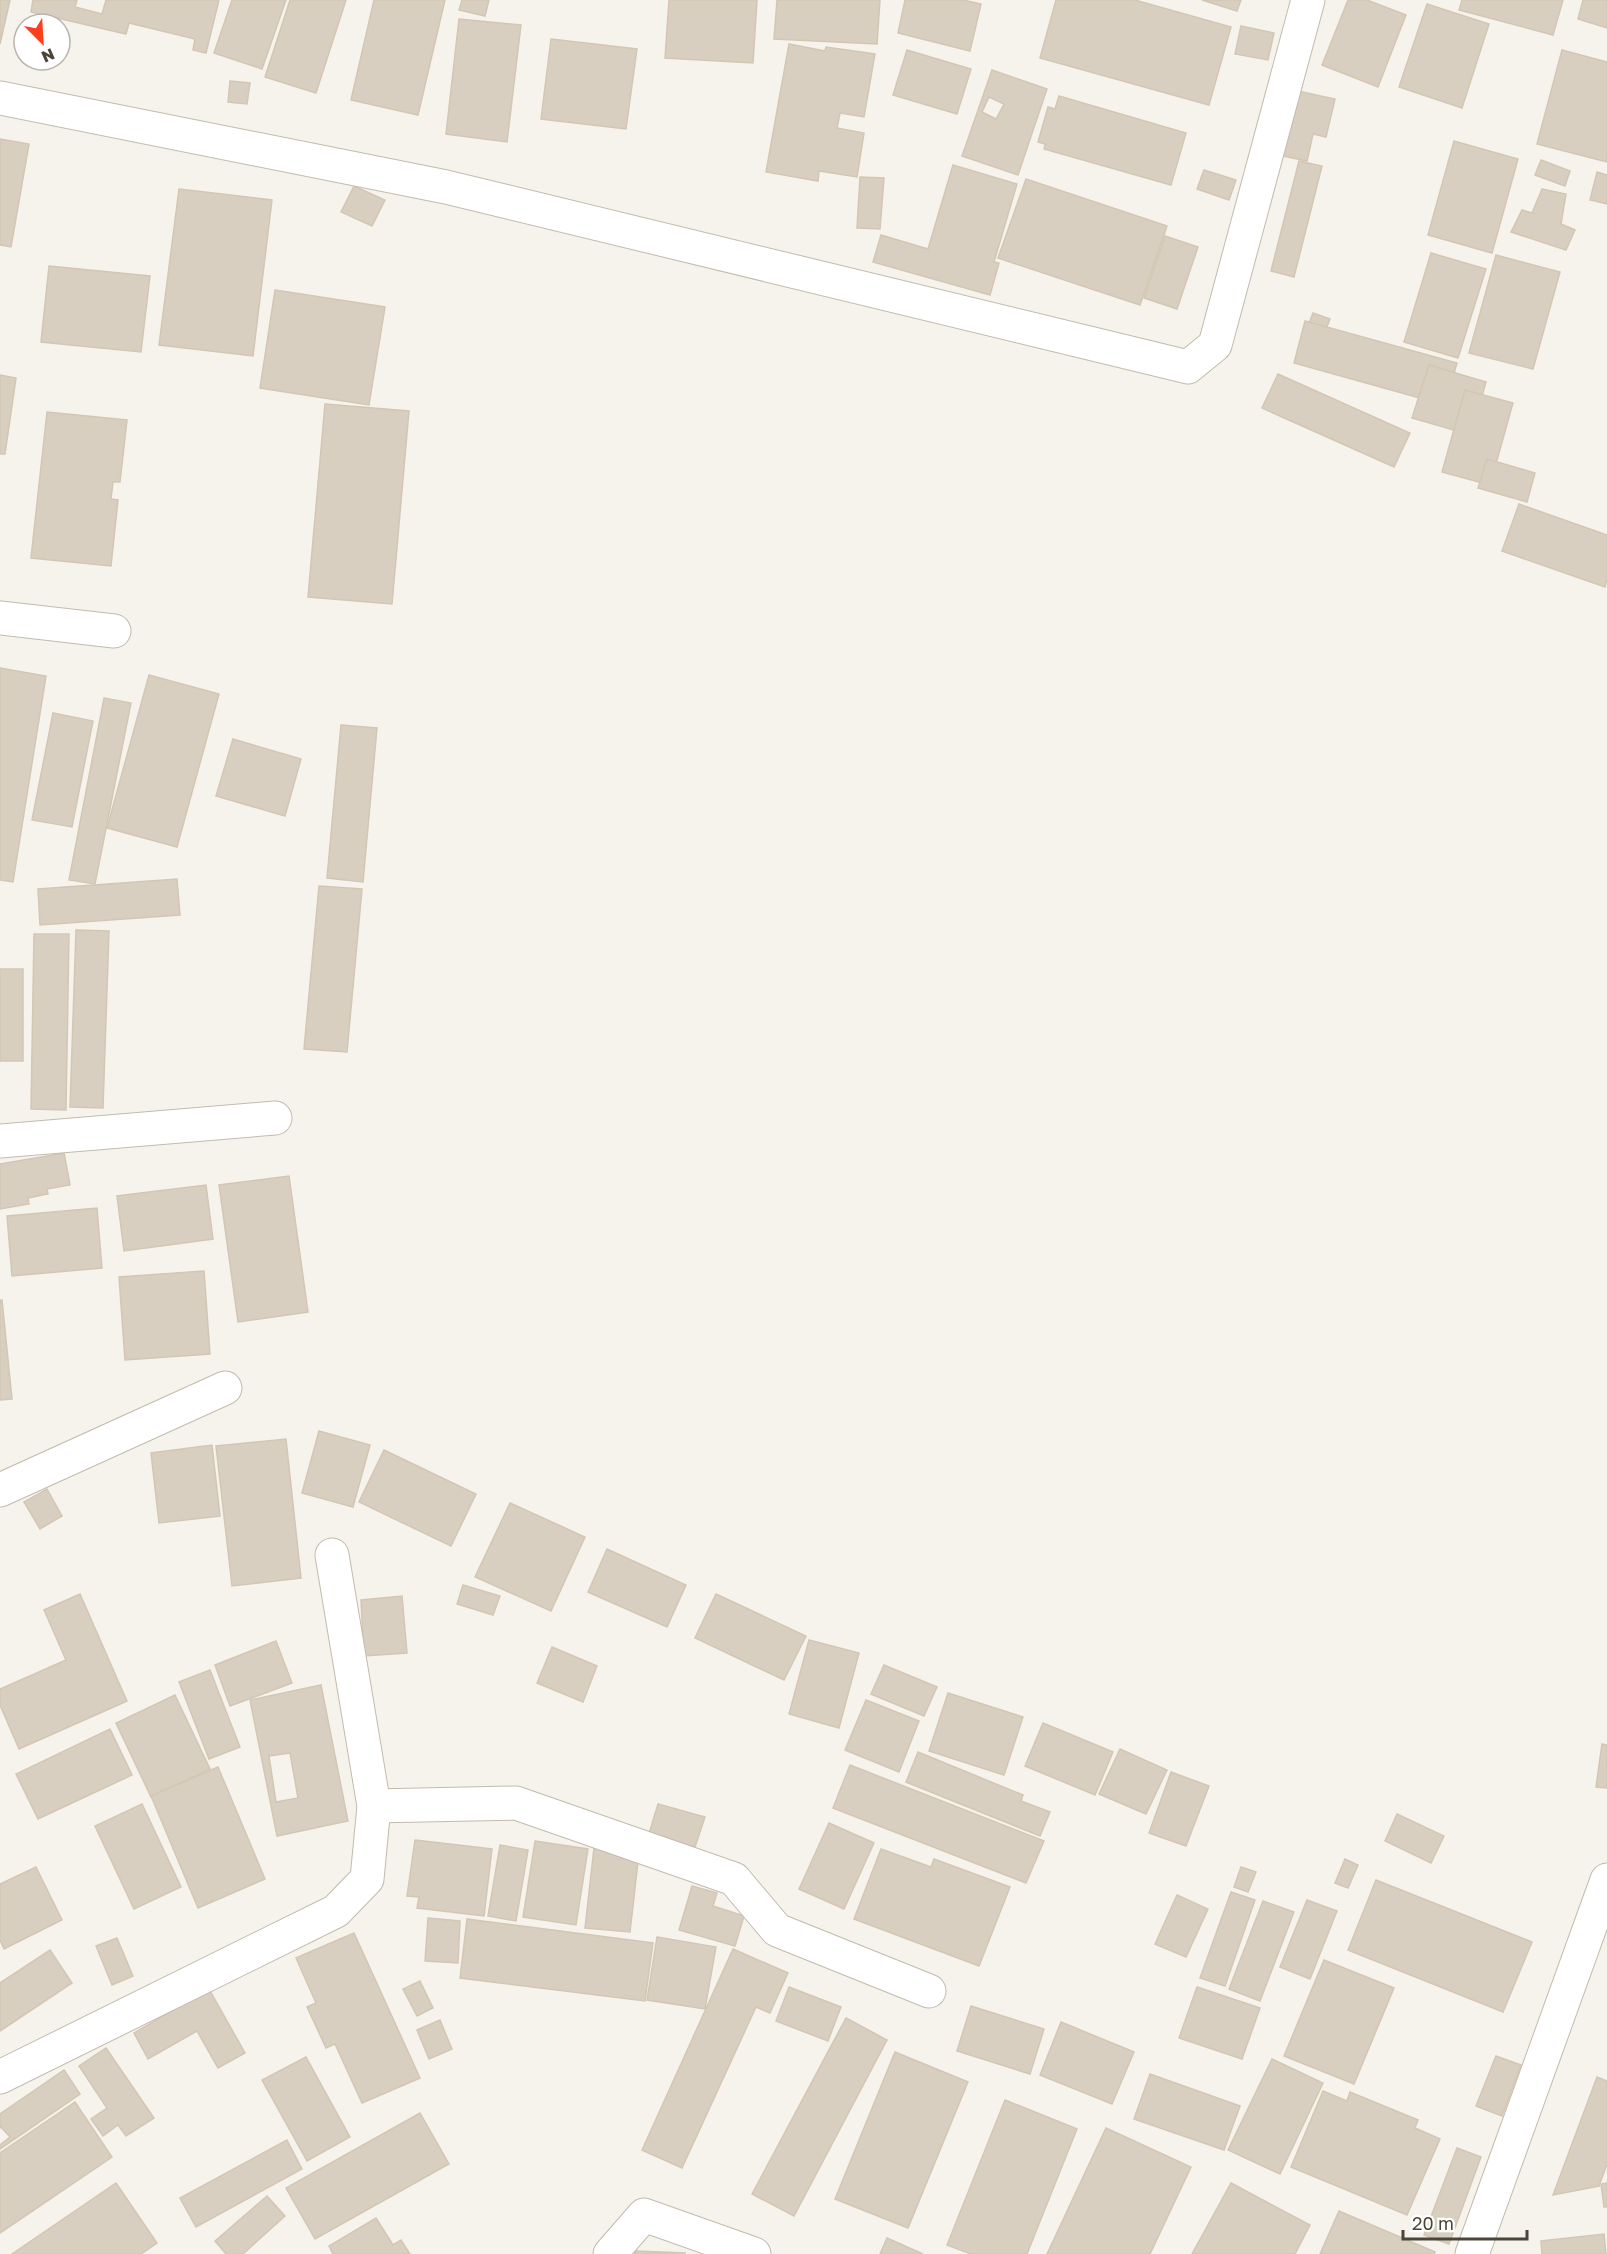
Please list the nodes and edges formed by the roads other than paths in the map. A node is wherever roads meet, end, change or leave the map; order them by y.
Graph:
1 (1308, 0) edge
2 (0, 98) edge
3 (0, 618) edge
4 (114, 632) dead end
5 (275, 1118) dead end
6 (0, 1141) edge
7 (225, 1388) dead end
8 (0, 1490) edge
9 (332, 1555) dead end
10 (374, 1806) junction
11 (1607, 1880) edge
12 (929, 1991) dead end
13 (0, 2077) edge
14 (610, 2254) edge
15 (754, 2254) edge
16 (1472, 2254) edge

1 - 2 street
3 - 4 street
5 - 6 street
7 - 8 street
9 - 10 street
10 - 12 street
10 - 13 street
11 - 16 street
14 - 15 street

